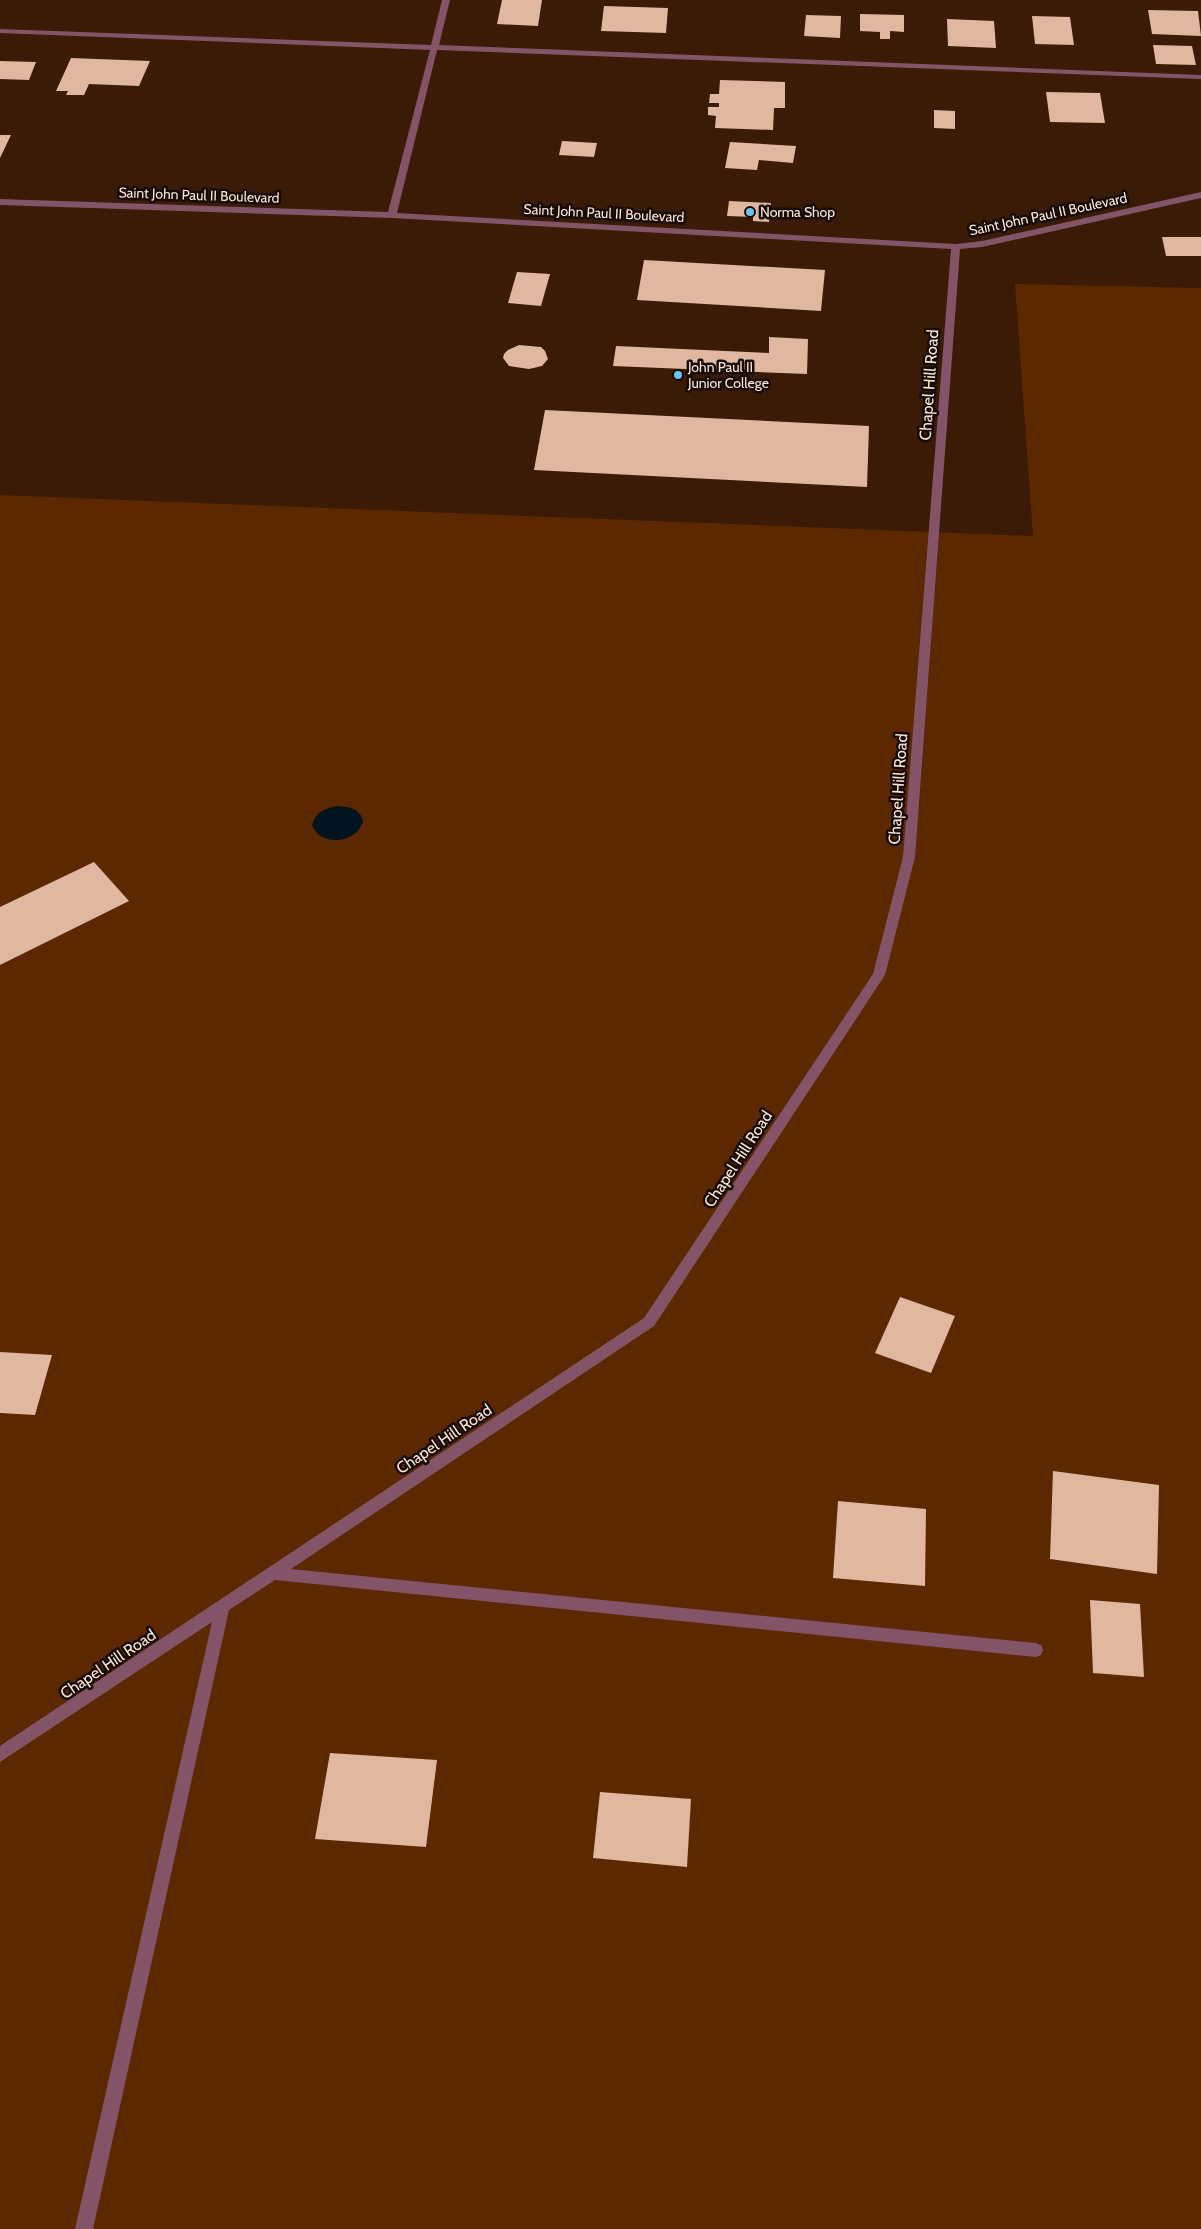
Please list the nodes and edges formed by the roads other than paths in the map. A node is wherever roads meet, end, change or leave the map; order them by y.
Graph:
1 (446, 0) edge
2 (0, 31) edge
3 (435, 47) junction
4 (1201, 77) edge
5 (1201, 195) edge
6 (0, 202) edge
7 (392, 215) junction
8 (956, 247) junction
9 (274, 1573) junction
10 (222, 1608) junction
11 (1036, 1650) dead end
12 (0, 1755) edge
13 (84, 2229) edge

1 - 3 street
2 - 3 street
3 - 4 street
3 - 7 street
5 - 8 street, Saint John Paul II Boulevard
6 - 7 street, Saint John Paul II Boulevard
7 - 8 street, Saint John Paul II Boulevard
8 - 9 street, Chapel Hill Road
9 - 10 street, Chapel Hill Road
9 - 11 street
10 - 12 street, Chapel Hill Road
10 - 13 street

